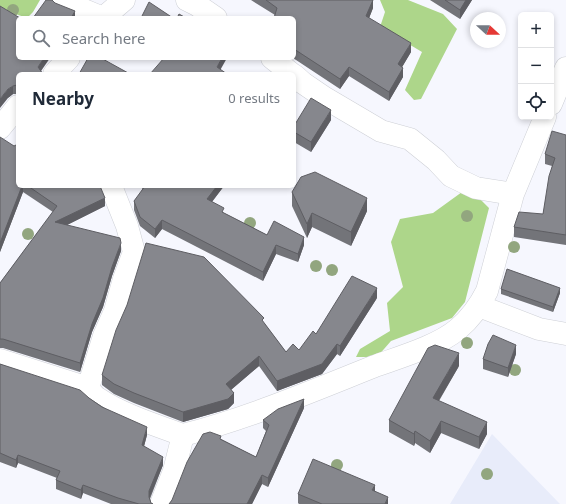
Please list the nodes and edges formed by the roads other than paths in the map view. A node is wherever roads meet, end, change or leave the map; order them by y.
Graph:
1 (60, 0) edge
2 (124, 0) edge
3 (187, 0) edge
4 (98, 16) edge
5 (105, 16) edge
6 (213, 16) edge
7 (67, 60) edge
8 (274, 60) edge
9 (566, 68) edge
10 (56, 72) edge
11 (289, 72) edge
12 (296, 77) edge
13 (554, 97) edge
14 (16, 108) edge
15 (545, 120) edge
16 (0, 128) edge
17 (112, 188) edge
18 (513, 194) junction
19 (479, 306) junction
20 (566, 334) edge
21 (0, 360) edge
22 (88, 388) junction
23 (183, 435) junction
24 (162, 504) edge

1 - 4 street
2 - 5 street
3 - 6 street
7 - 10 street
8 - 11 street
9 - 13 street
12 - 18 street
14 - 16 street
15 - 18 street
17 - 22 street
18 - 19 street
19 - 20 street
19 - 23 street
21 - 22 street
22 - 23 street
23 - 24 street

